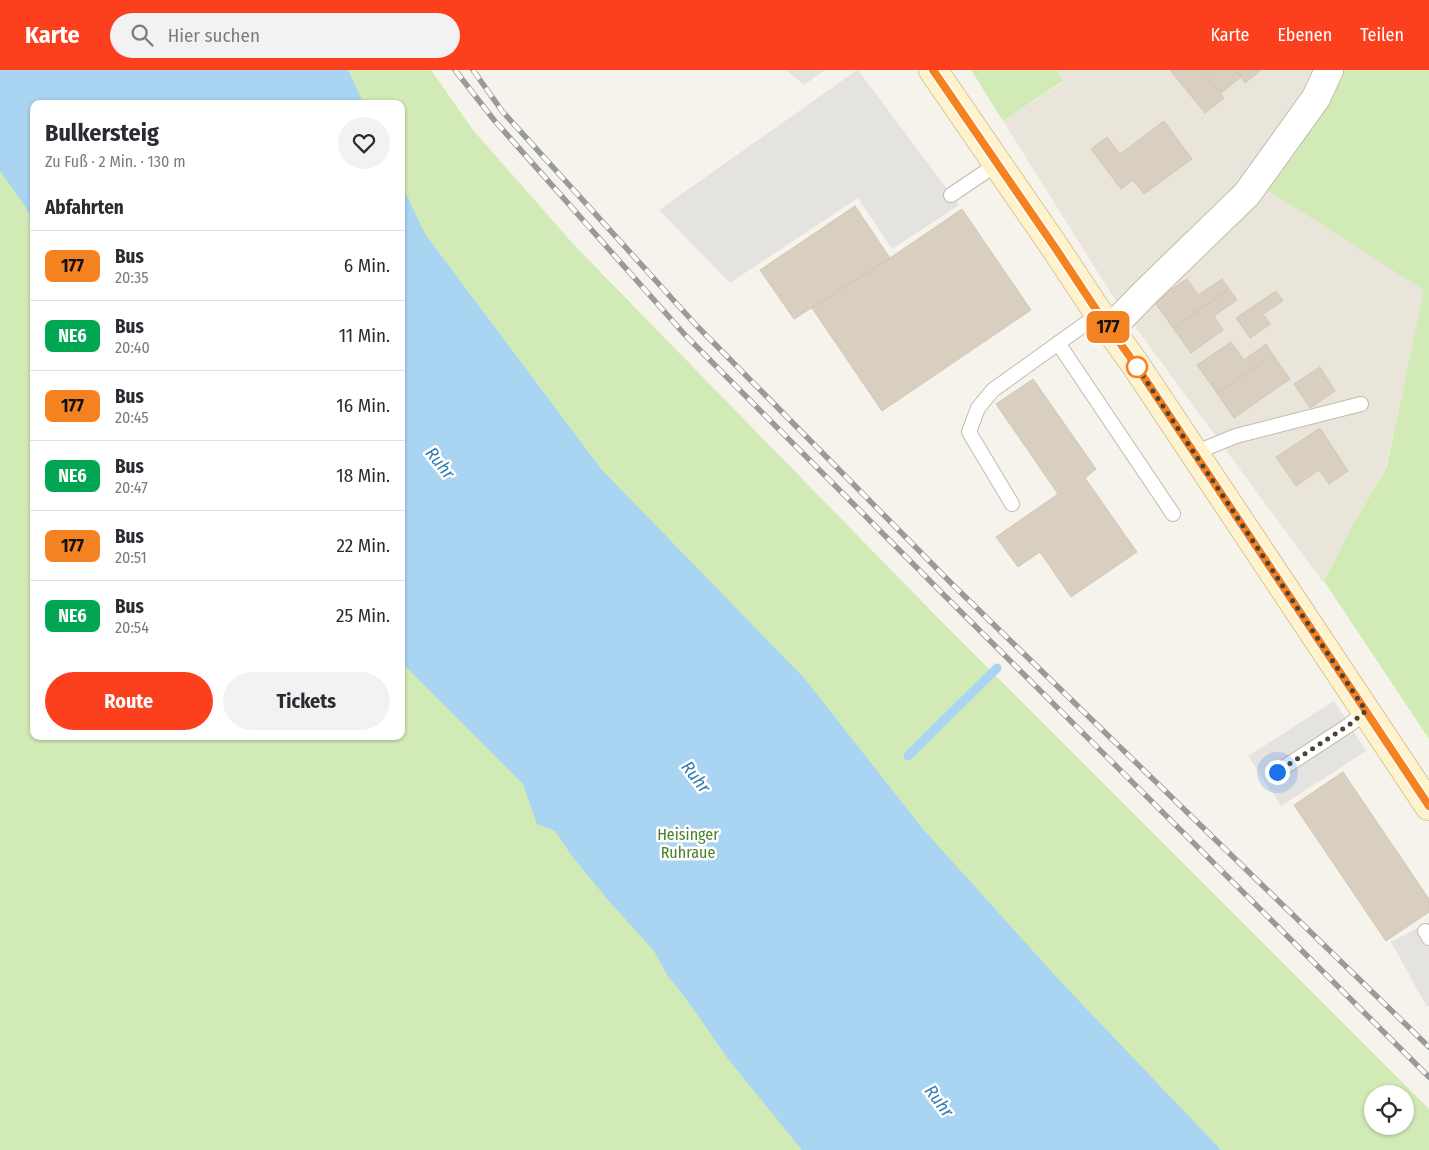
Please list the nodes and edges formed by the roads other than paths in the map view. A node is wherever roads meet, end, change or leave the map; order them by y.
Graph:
1 (933, 70) edge
2 (1329, 70) edge
3 (997, 164) junction
4 (951, 195) dead end
5 (1105, 322) junction
6 (1058, 343) junction
7 (1361, 404) dead end
8 (1194, 453) junction
9 (1012, 504) dead end
10 (1173, 514) dead end
11 (1366, 711) junction
12 (1277, 772) dead end
13 (1429, 806) edge

1 - 3 main road
2 - 5 street
3 - 4 lane
3 - 5 main road
5 - 6 lane
5 - 8 main road
6 - 9 lane
6 - 10 lane
7 - 8 lane
8 - 11 main road
11 - 12 lane
11 - 13 main road

